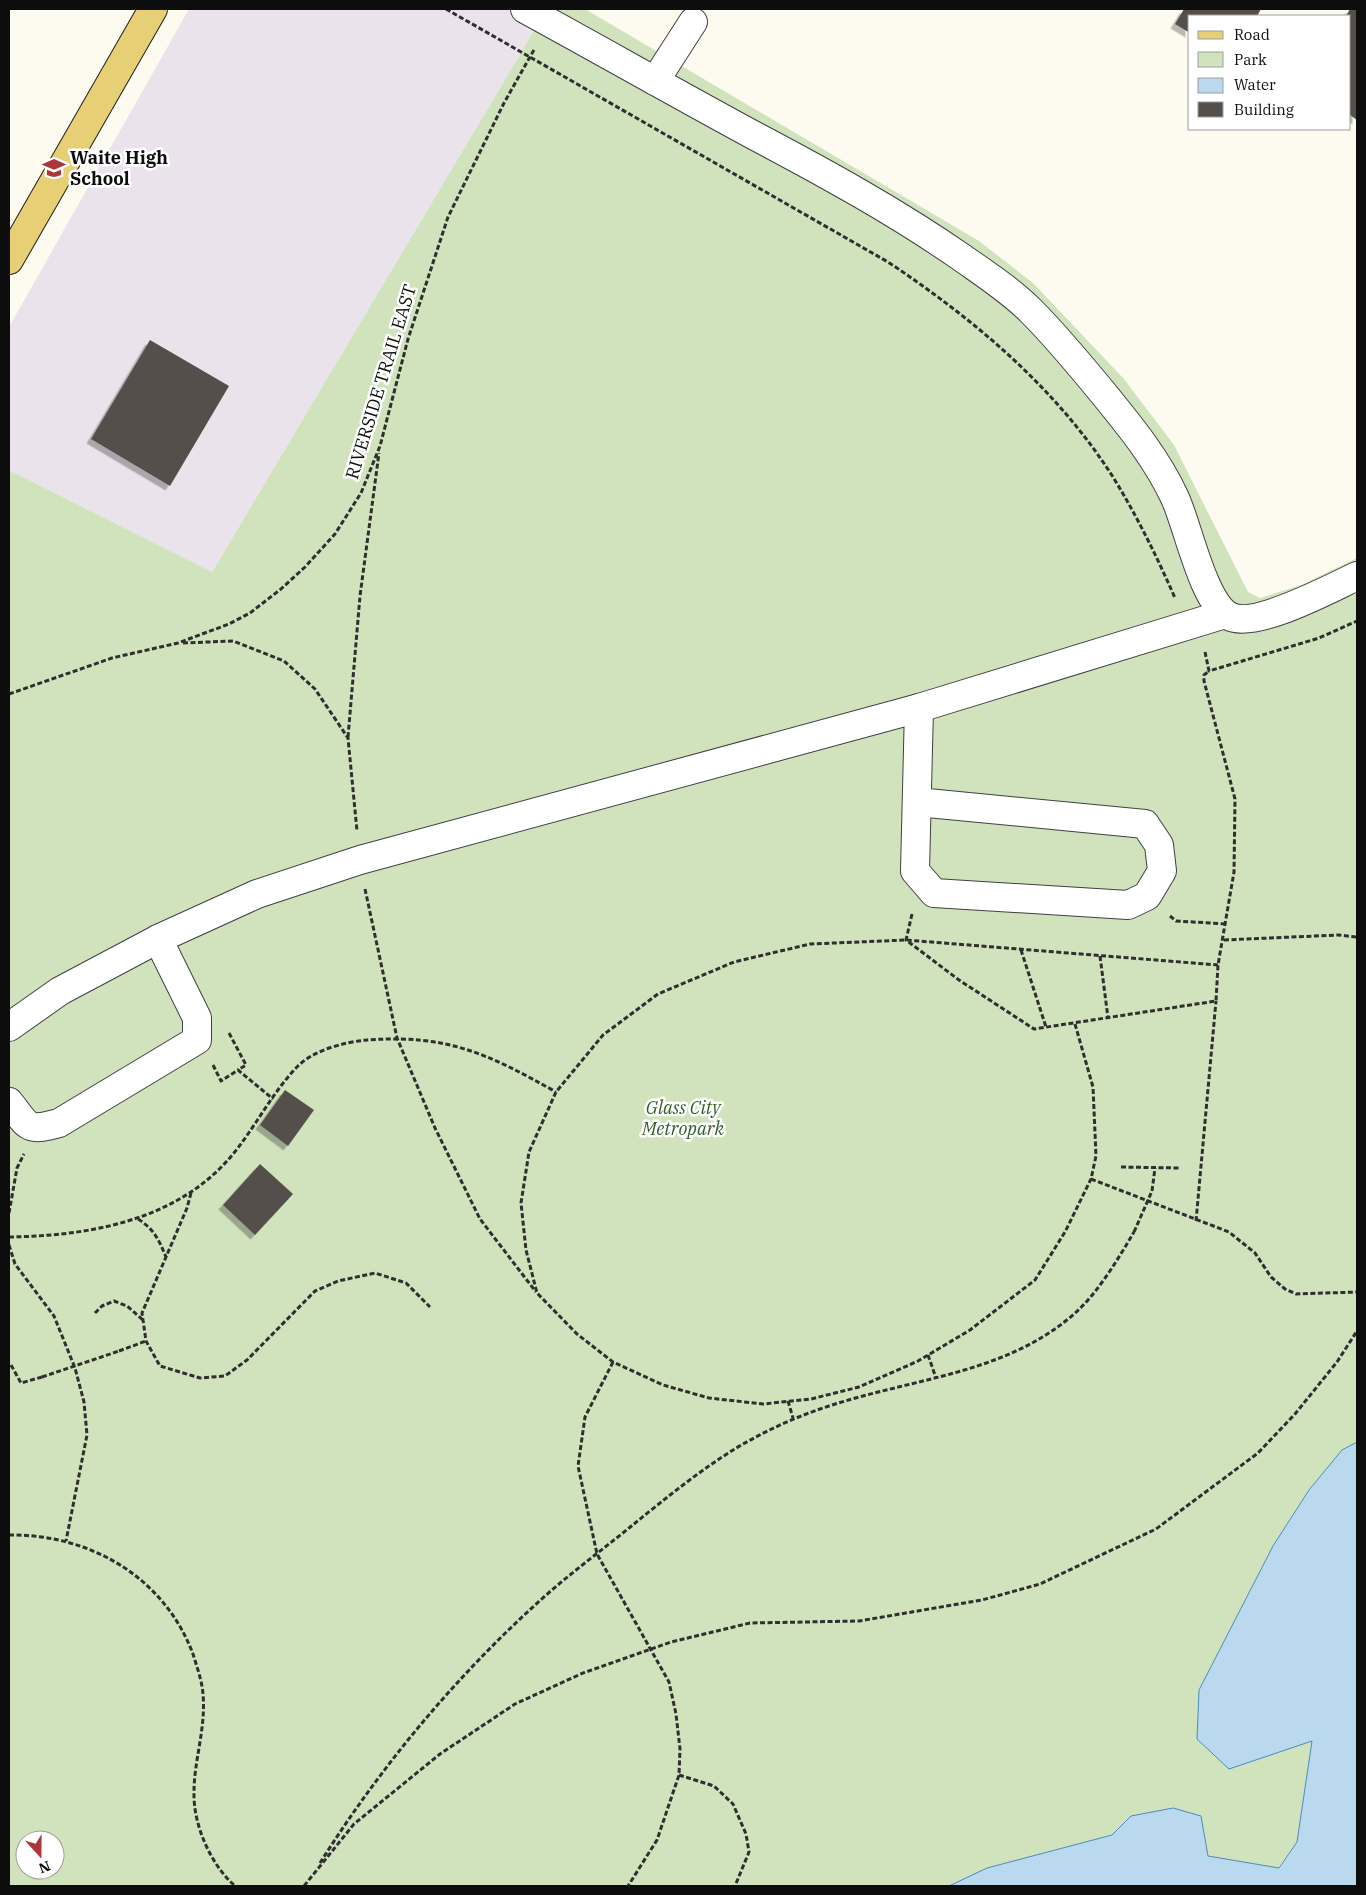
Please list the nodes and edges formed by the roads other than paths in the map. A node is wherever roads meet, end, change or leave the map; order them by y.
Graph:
1 (153, 9) edge
2 (525, 9) edge
3 (693, 22) dead end
4 (655, 80) junction
5 (9, 260) edge
6 (1357, 576) edge
7 (1225, 614) junction
8 (919, 708) junction
9 (917, 802) junction
10 (158, 939) junction
11 (9, 1027) edge
12 (9, 1102) edge

1 - 5 main road
2 - 4 street
3 - 4 street
4 - 7 street
6 - 7 street
7 - 8 street
8 - 9 street
8 - 10 street
9 - 9 street
10 - 11 street
10 - 12 street

